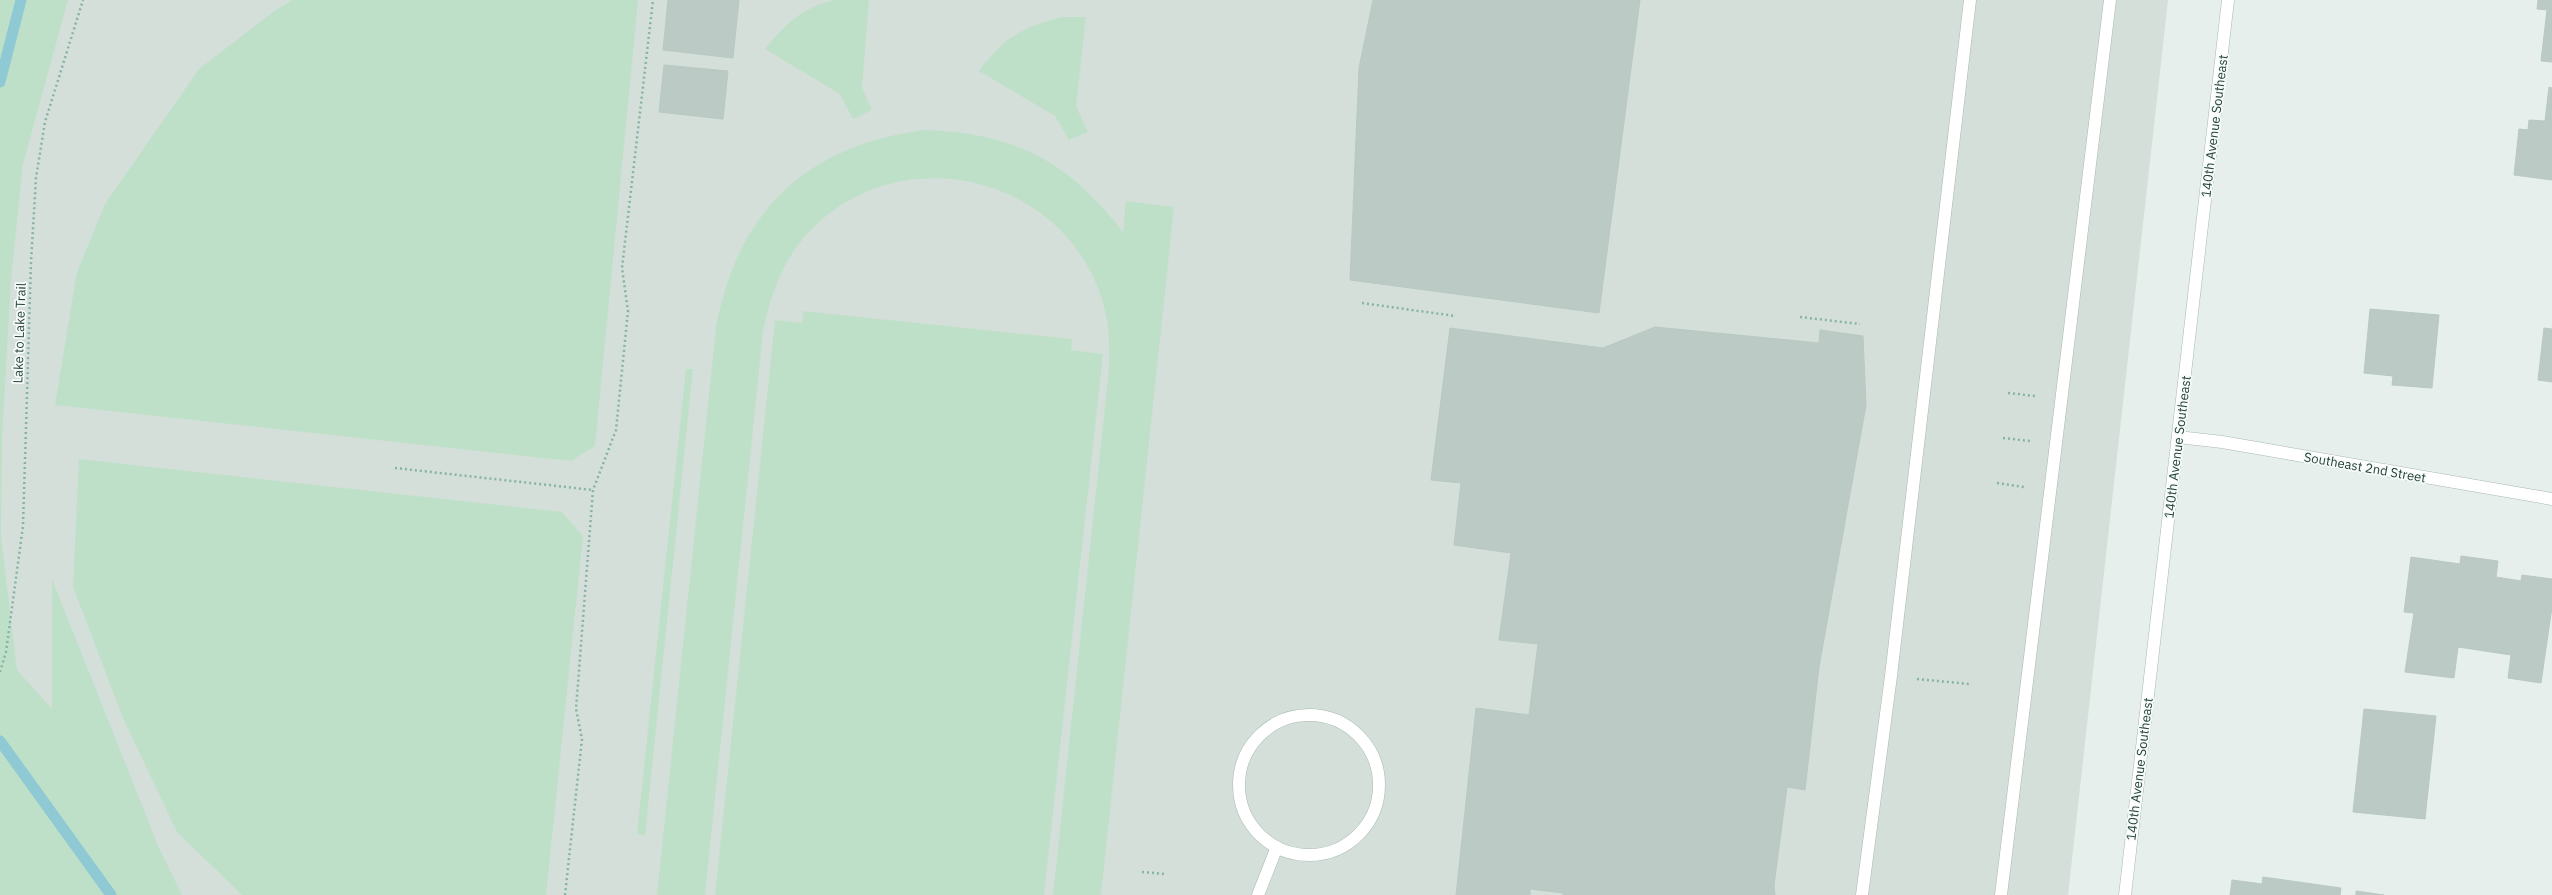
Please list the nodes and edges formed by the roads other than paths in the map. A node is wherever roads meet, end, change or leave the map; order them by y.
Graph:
1 (1970, 0) edge
2 (2110, 0) edge
3 (2228, 0) edge
4 (2178, 437) junction
5 (2552, 499) edge
6 (1277, 847) junction
7 (1258, 895) edge
8 (1862, 895) edge
9 (2001, 895) edge
10 (2125, 895) edge

1 - 8 street
2 - 9 street
3 - 4 street, 140th Avenue Southeast
4 - 5 street, Southeast 2nd Street
4 - 10 street, 140th Avenue Southeast
6 - 6 street
6 - 7 street

